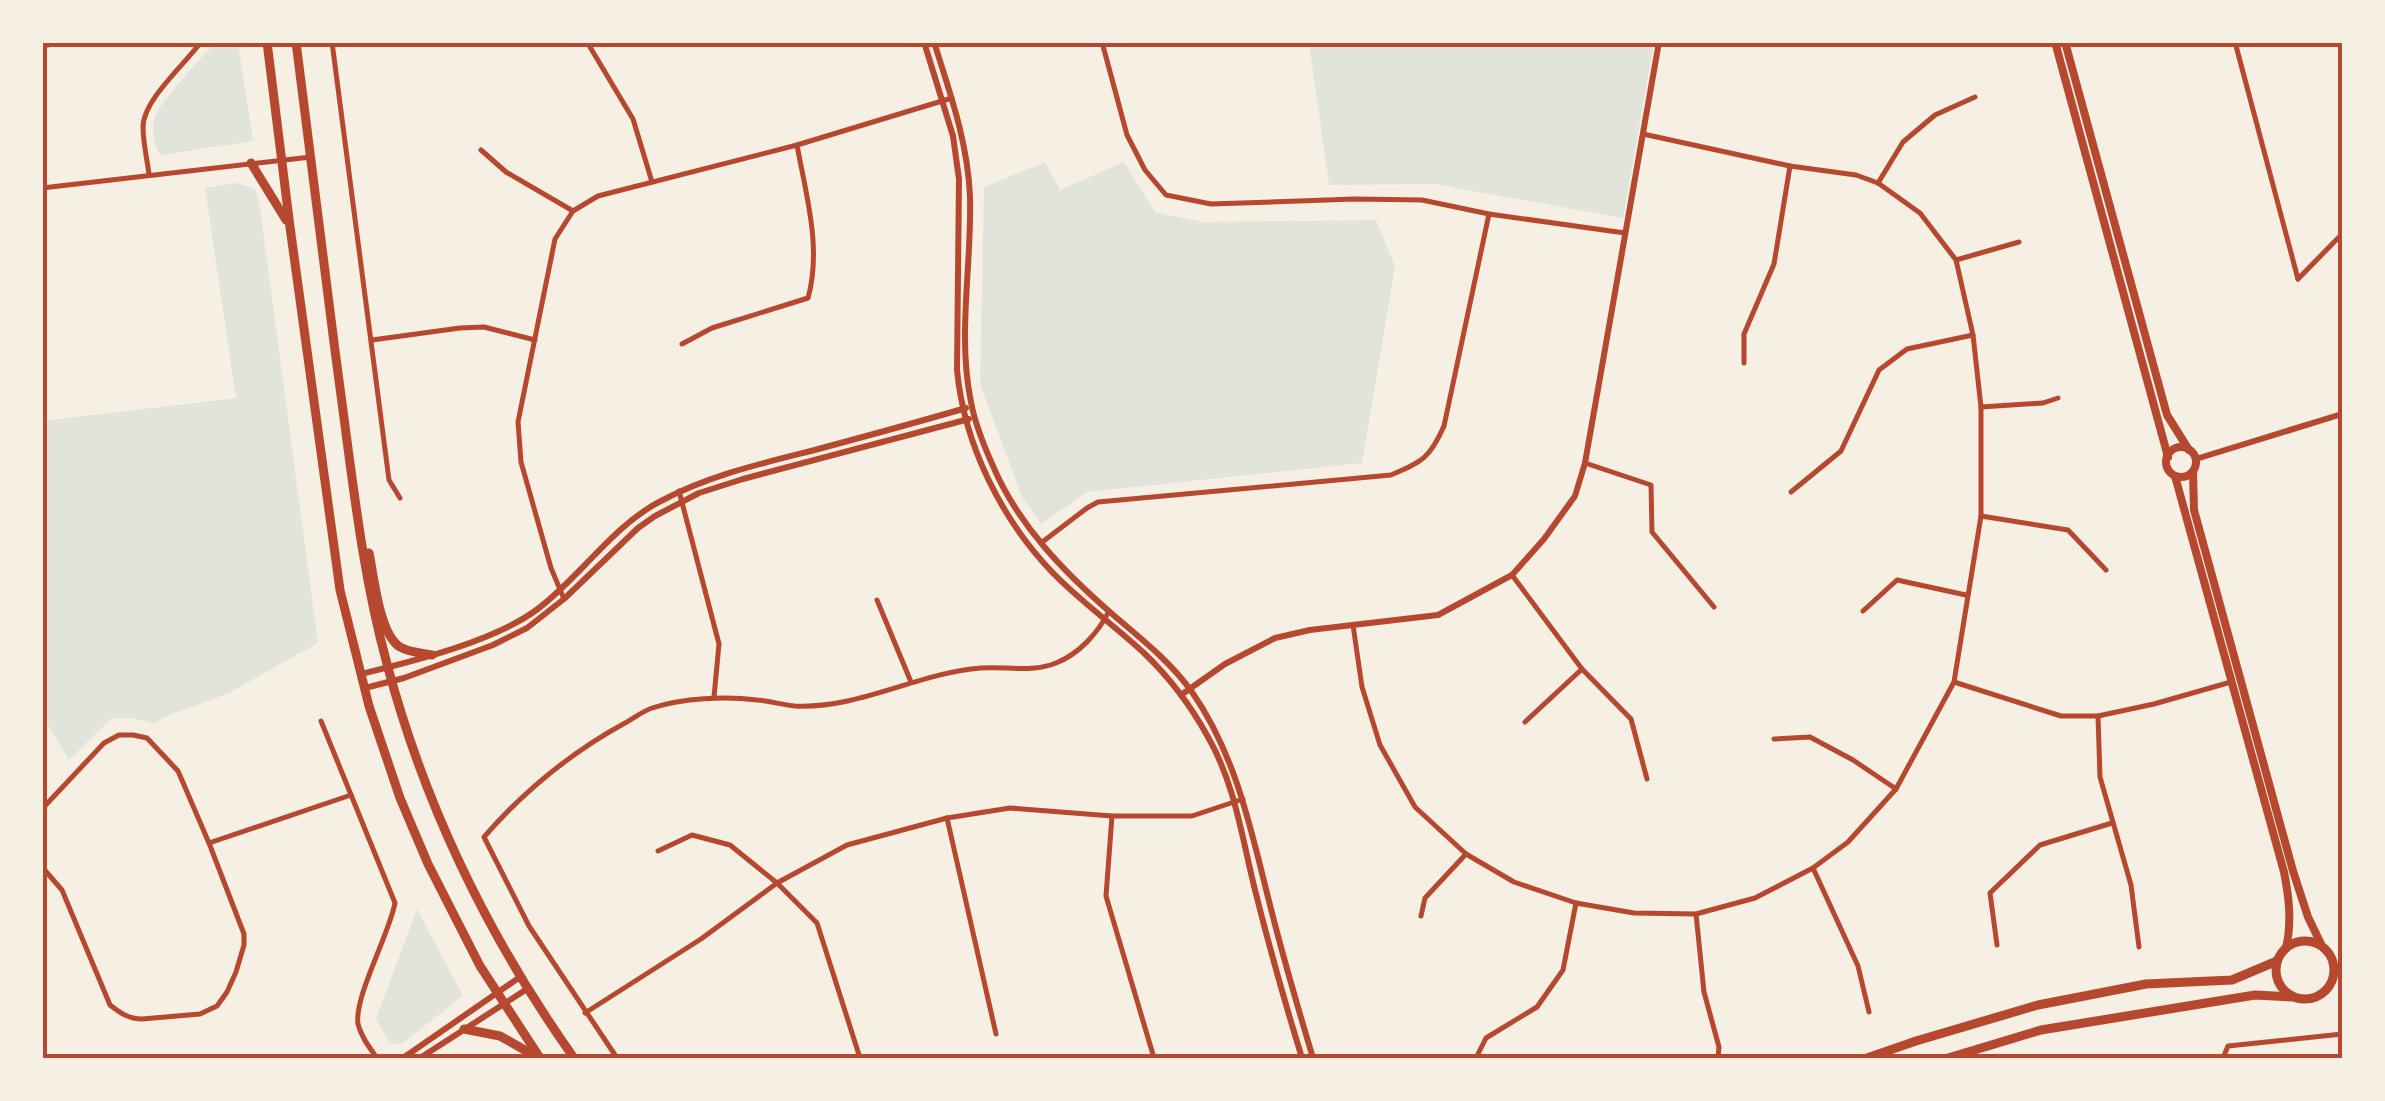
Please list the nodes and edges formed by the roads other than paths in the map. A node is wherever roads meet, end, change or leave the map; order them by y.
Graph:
1 (201, 42) edge
2 (267, 42) edge
3 (296, 42) edge
4 (332, 42) edge
5 (587, 42) edge
6 (924, 42) edge
7 (934, 42) edge
8 (1102, 42) edge
9 (1659, 42) edge
10 (2055, 42) edge
11 (2065, 42) edge
12 (2235, 42) edge
13 (1975, 97) dead end
14 (947, 99) junction
15 (1643, 134) junction
16 (797, 145) junction
17 (480, 150) dead end
18 (311, 157) junction
19 (282, 160) junction
20 (251, 163) junction
21 (1790, 166) junction
22 (149, 175) junction
23 (652, 182) junction
24 (1878, 183) junction
25 (42, 188) edge
26 (573, 211) junction
27 (1489, 214) junction
28 (290, 227) junction
29 (1626, 233) junction
30 (2342, 234) edge
31 (2018, 242) dead end
32 (1956, 260) junction
33 (1973, 336) junction
34 (372, 340) junction
35 (535, 340) junction
36 (682, 344) dead end
37 (1744, 362) dead end
38 (2058, 398) dead end
39 (967, 407) junction
40 (1981, 407) junction
41 (2342, 414) edge
42 (970, 418) junction
43 (2189, 450) junction
44 (2168, 457) junction
45 (2196, 459) junction
46 (1586, 464) junction
47 (2193, 472) junction
48 (2174, 476) junction
49 (679, 491) junction
50 (1791, 492) dead end
51 (400, 498) dead end
52 (682, 501) junction
53 (1981, 516) junction
54 (1041, 542) junction
55 (361, 543) junction
56 (1033, 549) junction
57 (2106, 570) dead end
58 (1512, 575) junction
59 (559, 590) junction
60 (1966, 595) junction
61 (564, 599) junction
62 (877, 600) dead end
63 (1714, 607) dead end
64 (1109, 611) junction
65 (1863, 611) dead end
66 (1104, 620) junction
67 (1353, 625) junction
68 (432, 655) junction
69 (388, 668) junction
70 (1582, 669) junction
71 (361, 674) junction
72 (392, 681) junction
73 (2237, 681) junction
74 (911, 682) junction
75 (1954, 682) junction
76 (364, 688) junction
77 (1190, 689) junction
78 (1181, 695) junction
79 (714, 698) junction
80 (2098, 716) junction
81 (321, 721) dead end
82 (1525, 722) dead end
83 (1774, 739) dead end
84 (1647, 779) dead end
85 (1896, 790) junction
86 (351, 795) junction
87 (1243, 799) junction
88 (1234, 802) junction
89 (42, 809) edge
90 (1112, 816) junction
91 (947, 818) junction
92 (2112, 823) junction
93 (209, 843) junction
94 (658, 851) dead end
95 (1466, 854) junction
96 (42, 867) edge
97 (1813, 868) junction
98 (777, 883) junction
99 (1576, 903) junction
100 (1696, 914) junction
101 (1422, 916) dead end
102 (1997, 945) dead end
103 (2139, 947) dead end
104 (2286, 948) junction
105 (2326, 950) junction
106 (2342, 958) edge
107 (2278, 960) junction
108 (520, 978) junction
109 (527, 989) junction
110 (2342, 991) edge
111 (497, 992) junction
112 (2292, 996) junction
113 (2320, 996) junction
114 (504, 1002) junction
115 (585, 1012) junction
116 (1869, 1012) dead end
117 (464, 1029) junction
118 (996, 1034) dead end
119 (2342, 1034) edge
120 (1882, 1056) edge
121 (1960, 1056) edge
122 (377, 1058) edge
123 (402, 1058) edge
124 (420, 1058) edge
125 (540, 1058) edge
126 (574, 1058) edge
127 (617, 1058) edge
128 (860, 1058) edge
129 (1154, 1058) edge
130 (1302, 1058) edge
131 (1313, 1058) edge
132 (1476, 1058) edge
133 (1718, 1058) edge
134 (1867, 1058) edge
135 (1948, 1058) edge
136 (2223, 1058) edge

1 - 22 street
2 - 19 main road
3 - 18 main road
4 - 34 street
5 - 23 street
6 - 14 street
7 - 14 street
8 - 27 street
9 - 15 street
10 - 44 main road
11 - 43 main road
12 - 30 street
13 - 24 street
14 - 16 street
14 - 39 street
15 - 21 street
15 - 29 street
16 - 23 street
16 - 36 street
17 - 26 street
18 - 19 street
18 - 55 main road
19 - 20 street
19 - 28 main road
20 - 22 street
20 - 28 main road
21 - 24 street
21 - 37 street
22 - 25 street
23 - 26 street
24 - 32 street
26 - 35 street
27 - 29 street
27 - 54 street
28 - 71 main road
29 - 46 street
31 - 32 street
32 - 33 street
33 - 40 street
33 - 50 street
34 - 35 street
34 - 51 street
35 - 59 street
38 - 40 street
39 - 42 street
39 - 49 street
40 - 53 street
41 - 45 street
42 - 52 street
42 - 54 street
42 - 56 street
43 - 44 main road
43 - 45 main road
44 - 48 main road
45 - 47 main road
46 - 58 street
46 - 63 street
47 - 48 main road
47 - 73 main road
48 - 73 main road
49 - 52 street
49 - 59 street
52 - 61 street
52 - 79 street
53 - 57 street
53 - 60 street
54 - 56 street
54 - 64 street
55 - 68 main road
55 - 69 main road
56 - 66 street
58 - 67 street
58 - 70 street
59 - 61 street
59 - 68 street
60 - 65 street
60 - 75 street
61 - 72 street
62 - 74 street
64 - 66 street
64 - 77 street
66 - 74 street
66 - 78 street
67 - 77 street
67 - 95 street
68 - 69 street
69 - 71 street
69 - 72 main road
70 - 82 street
70 - 84 street
71 - 76 main road
72 - 76 street
72 - 108 main road
73 - 80 street
73 - 104 main road
73 - 105 main road
74 - 79 street
75 - 80 street
75 - 85 street
76 - 111 main road
77 - 78 street
77 - 87 street
78 - 88 street
79 - 115 street
80 - 92 street
81 - 86 street
83 - 85 street
85 - 97 street
86 - 93 street
86 - 122 street
87 - 88 street
87 - 131 street
88 - 90 street
88 - 130 street
89 - 93 street
90 - 91 street
90 - 129 street
91 - 98 street
91 - 118 street
92 - 102 street
92 - 103 street
93 - 96 street
94 - 98 street
95 - 99 street
95 - 101 street
97 - 100 street
97 - 116 street
98 - 115 street
98 - 128 street
99 - 100 street
99 - 132 street
100 - 133 street
104 - 105 main road
104 - 107 main road
105 - 106 main road
105 - 113 main road
107 - 112 main road
107 - 120 main road
108 - 109 main road
108 - 111 street
109 - 114 street
109 - 126 main road
110 - 113 main road
111 - 114 main road
111 - 123 street
112 - 113 main road
112 - 121 main road
114 - 117 street
114 - 125 main road
115 - 127 street
117 - 124 street
117 - 125 main road
119 - 136 street
120 - 134 main road
121 - 135 main road

